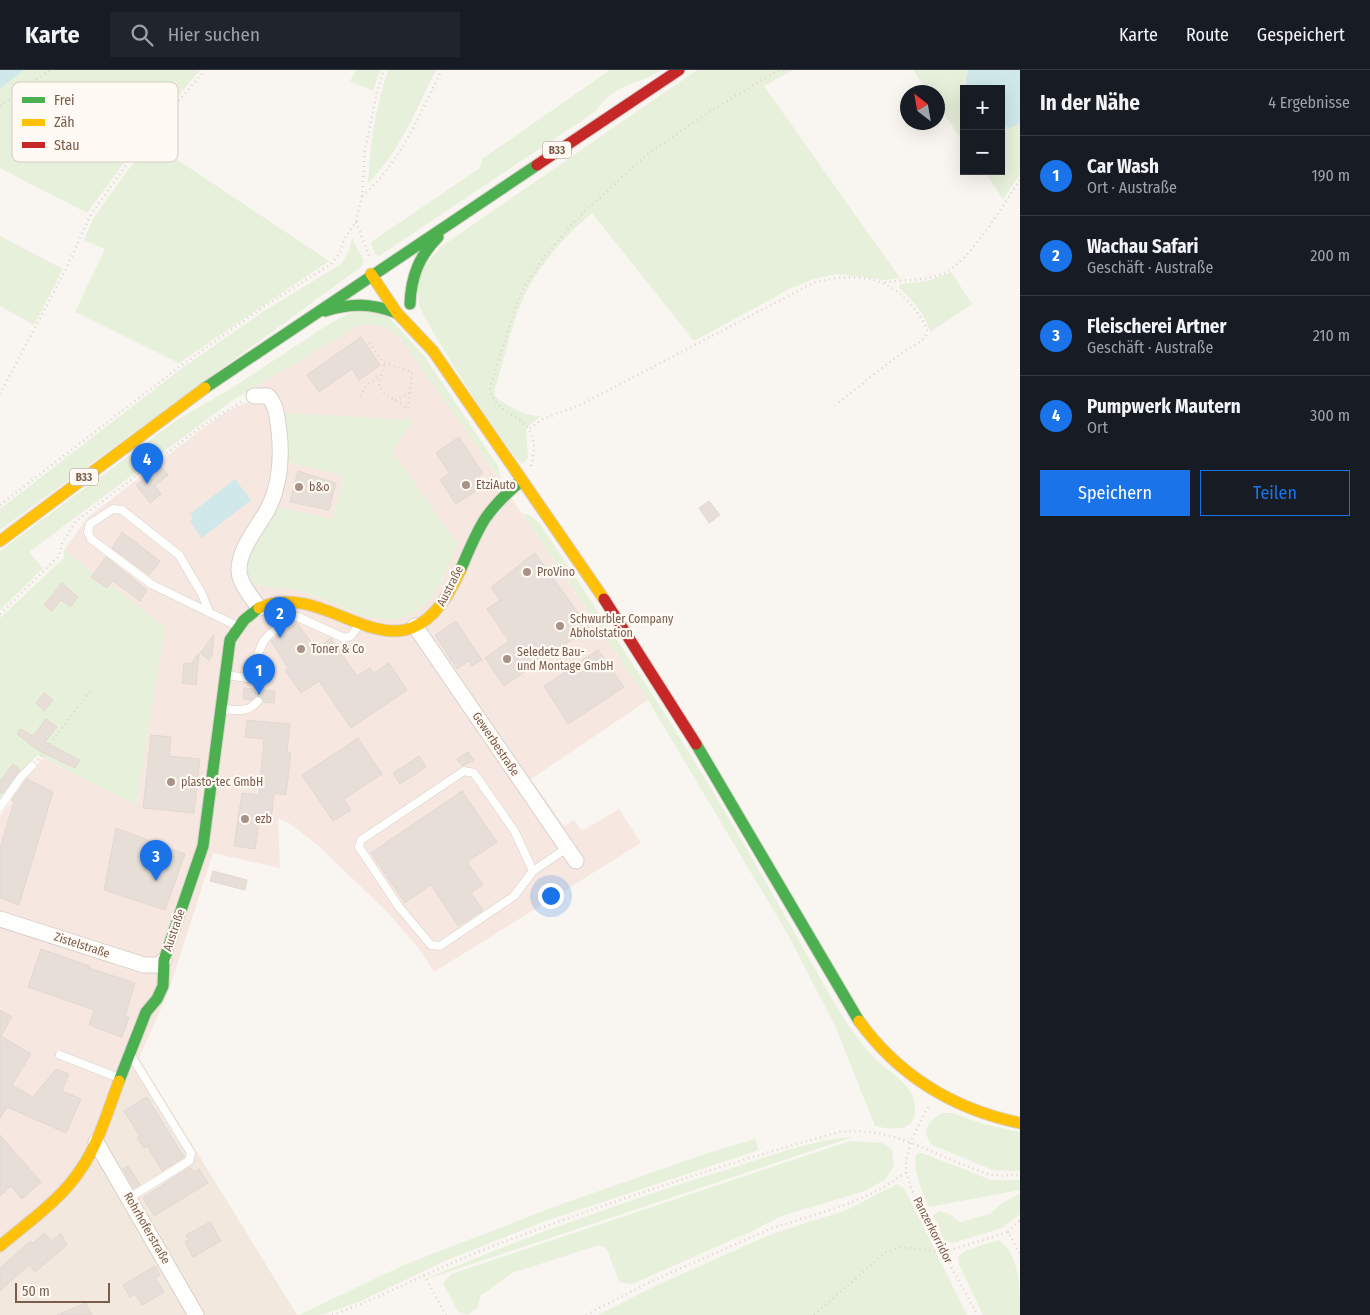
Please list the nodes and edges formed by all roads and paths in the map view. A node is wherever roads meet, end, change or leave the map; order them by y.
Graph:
1 (50, 70) edge
2 (205, 70) edge
3 (384, 70) edge
4 (442, 70) edge
5 (679, 70) edge
6 (780, 70) edge
7 (33, 82) edge
8 (12, 97) edge
9 (178, 101) edge
10 (0, 106) edge
11 (128, 162) edge
12 (1020, 180) edge
13 (362, 196) junction
14 (458, 216) junction
15 (356, 222) junction
16 (365, 250) dead end
17 (385, 265) junction
18 (371, 274) junction
19 (392, 277) dead end
20 (884, 282) junction
21 (401, 290) dead end
22 (414, 312) junction
23 (397, 313) junction
24 (309, 316) junction
25 (370, 343) dead end
26 (432, 351) junction
27 (384, 364) junction
28 (382, 374) junction
29 (0, 394) edge
30 (410, 394) junction
31 (254, 396) joint
32 (360, 396) dead end
33 (395, 400) junction
34 (835, 405) dead end
35 (530, 428) junction
36 (521, 481) junction
37 (0, 505) edge
38 (0, 540) edge
39 (259, 608) junction
40 (209, 612) junction
41 (0, 614) edge
42 (359, 624) junction
43 (237, 626) junction
44 (415, 626) junction
45 (226, 675) junction
46 (254, 679) junction
47 (259, 690) dead end
48 (90, 691) dead end
49 (258, 701) dead end
50 (221, 709) junction
51 (32, 766) joint
52 (0, 807) edge
53 (567, 848) junction
54 (576, 861) dead end
55 (533, 871) junction
56 (0, 919) edge
57 (164, 960) junction
58 (130, 1053) junction
59 (60, 1055) dead end
60 (120, 1079) junction
61 (936, 1093) junction
62 (1020, 1122) edge
63 (911, 1141) junction
64 (96, 1142) junction
65 (906, 1173) junction
66 (1020, 1175) edge
67 (129, 1198) junction
68 (1020, 1220) edge
69 (1008, 1232) junction
70 (0, 1246) edge
71 (944, 1252) junction
72 (1020, 1254) edge
73 (424, 1274) junction
74 (196, 1315) edge
75 (332, 1315) edge
76 (446, 1315) edge
77 (586, 1315) edge
78 (814, 1315) edge
79 (977, 1315) edge

1 - 7 path
2 - 9 path
3 - 13 path
4 - 13 path
5 - 14 main road, B33
6 - 35 path
8 - 10 path
11 - 29 path
12 - 20 path
13 - 15 path
14 - 17 main road, B33
14 - 22 main road, B33
15 - 16 path
15 - 37 path
17 - 18 main road, B33
17 - 19 main road
18 - 23 main road
18 - 24 main road, B33
20 - 34 path
20 - 35 path
21 - 22 main road
22 - 26 main road
23 - 24 main road, B33
23 - 26 main road
24 - 38 main road, B33
25 - 27 path
26 - 36 main road
27 - 28 path
27 - 30 path
28 - 32 path
28 - 33 path
30 - 33 path
30 - 33 path
31 - 39 street
31 - 41 path
35 - 36 path
36 - 44 main road, Austraße
36 - 61 main road
39 - 42 main road, Austraße
39 - 43 main road, Austraße
40 - 40 lane
40 - 43 lane
42 - 44 main road, Austraße
42 - 46 lane
43 - 45 main road, Austraße
44 - 53 street, Gewerbestraße
45 - 46 lane
45 - 50 main road, Austraße
46 - 47 lane
48 - 51 path
49 - 50 lane
50 - 57 main road, Austraße
51 - 52 lane
53 - 54 street, Gewerbestraße
53 - 55 lane
55 - 55 lane
56 - 57 street, Zistelstraße
57 - 58 main road, Austraße
58 - 60 main road, Austraße
58 - 67 lane
59 - 60 lane
60 - 64 main road, Austraße
61 - 62 main road
61 - 63 path
63 - 65 path
63 - 66 path
63 - 73 path
64 - 67 street, Rohrhoferstraße
64 - 70 main road, Austraße
65 - 71 path, Panzerkorridor
65 - 77 path
67 - 74 street, Rohrhoferstraße
68 - 69 path
69 - 71 path
69 - 72 path
71 - 78 path
71 - 79 path, Panzerkorridor
73 - 75 path
73 - 76 path

